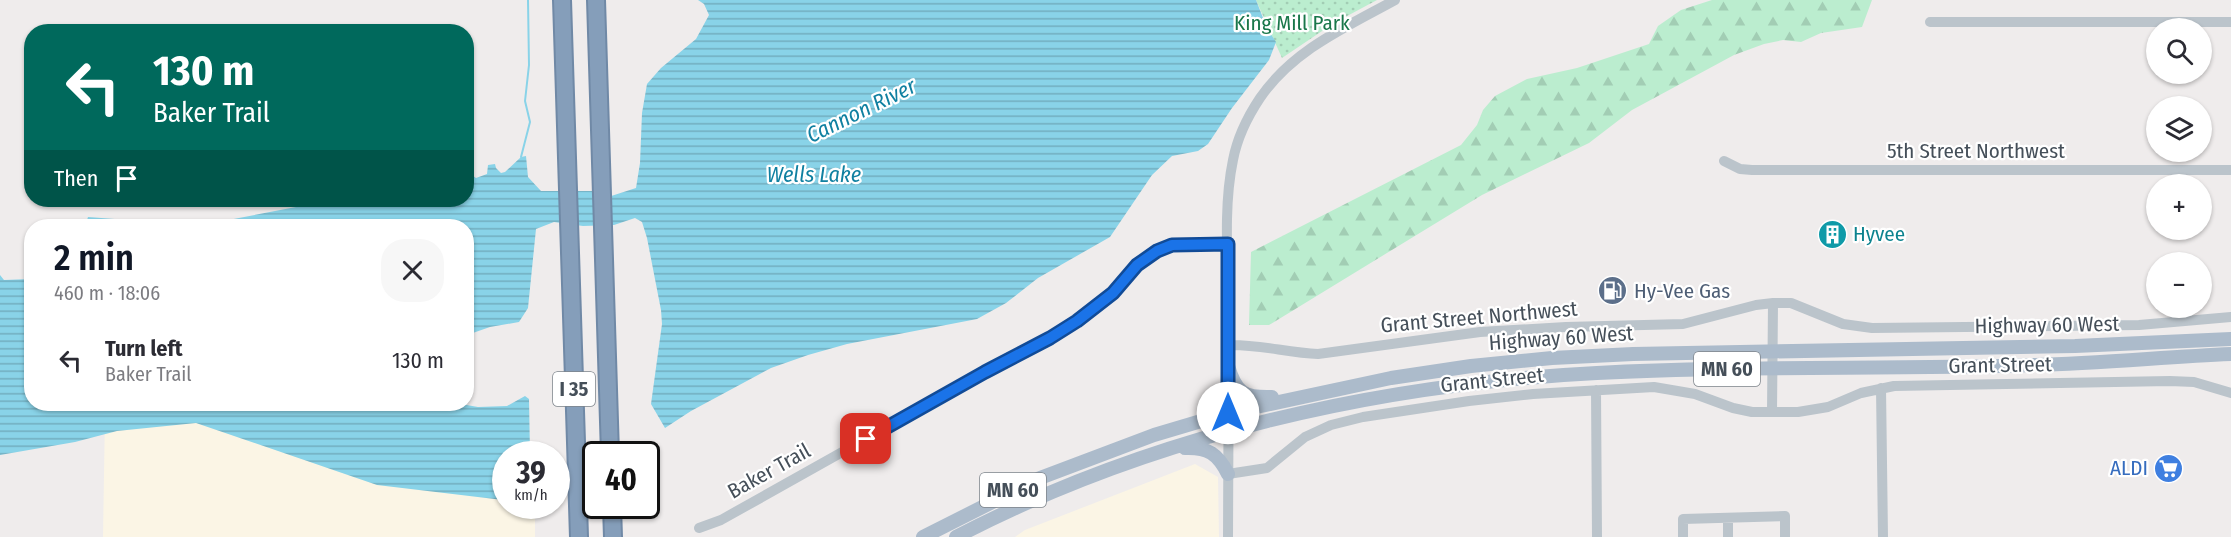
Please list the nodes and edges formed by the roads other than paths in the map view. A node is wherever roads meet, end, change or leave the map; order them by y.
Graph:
1 (562, 0) edge
2 (596, 0) edge
3 (1395, 0) edge
4 (1930, 22) dead end
5 (2231, 22) edge
6 (1724, 161) dead end
7 (2231, 170) edge
8 (1228, 244) junction
9 (1773, 303) junction
10 (2231, 317) edge
11 (2231, 339) edge
12 (1228, 345) junction
13 (1773, 350) junction
14 (2231, 354) edge
15 (1228, 366) junction
16 (1771, 369) junction
17 (1881, 388) junction
18 (1596, 390) junction
19 (2231, 393) edge
20 (1304, 395) junction
21 (1772, 412) junction
22 (1228, 413) junction
23 (1228, 431) junction
24 (610, 441) edge
25 (1165, 450) junction
26 (1228, 474) junction
27 (612, 519) edge
28 (1728, 519) junction
29 (699, 528) dead end
30 (579, 537) edge
31 (613, 537) edge
32 (923, 537) edge
33 (956, 537) edge
34 (1228, 537) edge
35 (1597, 537) edge
36 (1683, 537) edge
37 (1728, 537) edge
38 (1785, 537) edge
39 (1883, 537) edge

1 - 30 highway, I 35
2 - 24 highway, I 35
3 - 8 street
4 - 5 street
6 - 7 street, 5th Street Northwest
8 - 12 street
8 - 29 street, Baker Trail
9 - 10 street, Grant Street Northwest
9 - 12 street, Grant Street Northwest
9 - 13 street
11 - 13 main road, Highway 60 West / MN 60
12 - 15 street
13 - 16 street
13 - 20 main road, Highway 60 West / MN 60
14 - 16 main road, Highway 60 West / MN 60
15 - 20 main road
15 - 22 street
16 - 21 street
16 - 23 main road, Highway 60 West / MN 60
17 - 19 street, Grant Street
17 - 21 street, Grant Street
17 - 39 street
18 - 21 street, Grant Street
18 - 26 street, Grant Street
18 - 35 street
20 - 22 main road, Highway 60 West / MN 60
22 - 23 street
22 - 32 main road, Highway 60 West / MN 60
23 - 25 main road, Highway 60 West / MN 60
23 - 26 street
25 - 26 main road
25 - 33 main road, Highway 60 West / MN 60
26 - 34 street
27 - 31 highway
28 - 36 street
28 - 37 street
28 - 38 street

